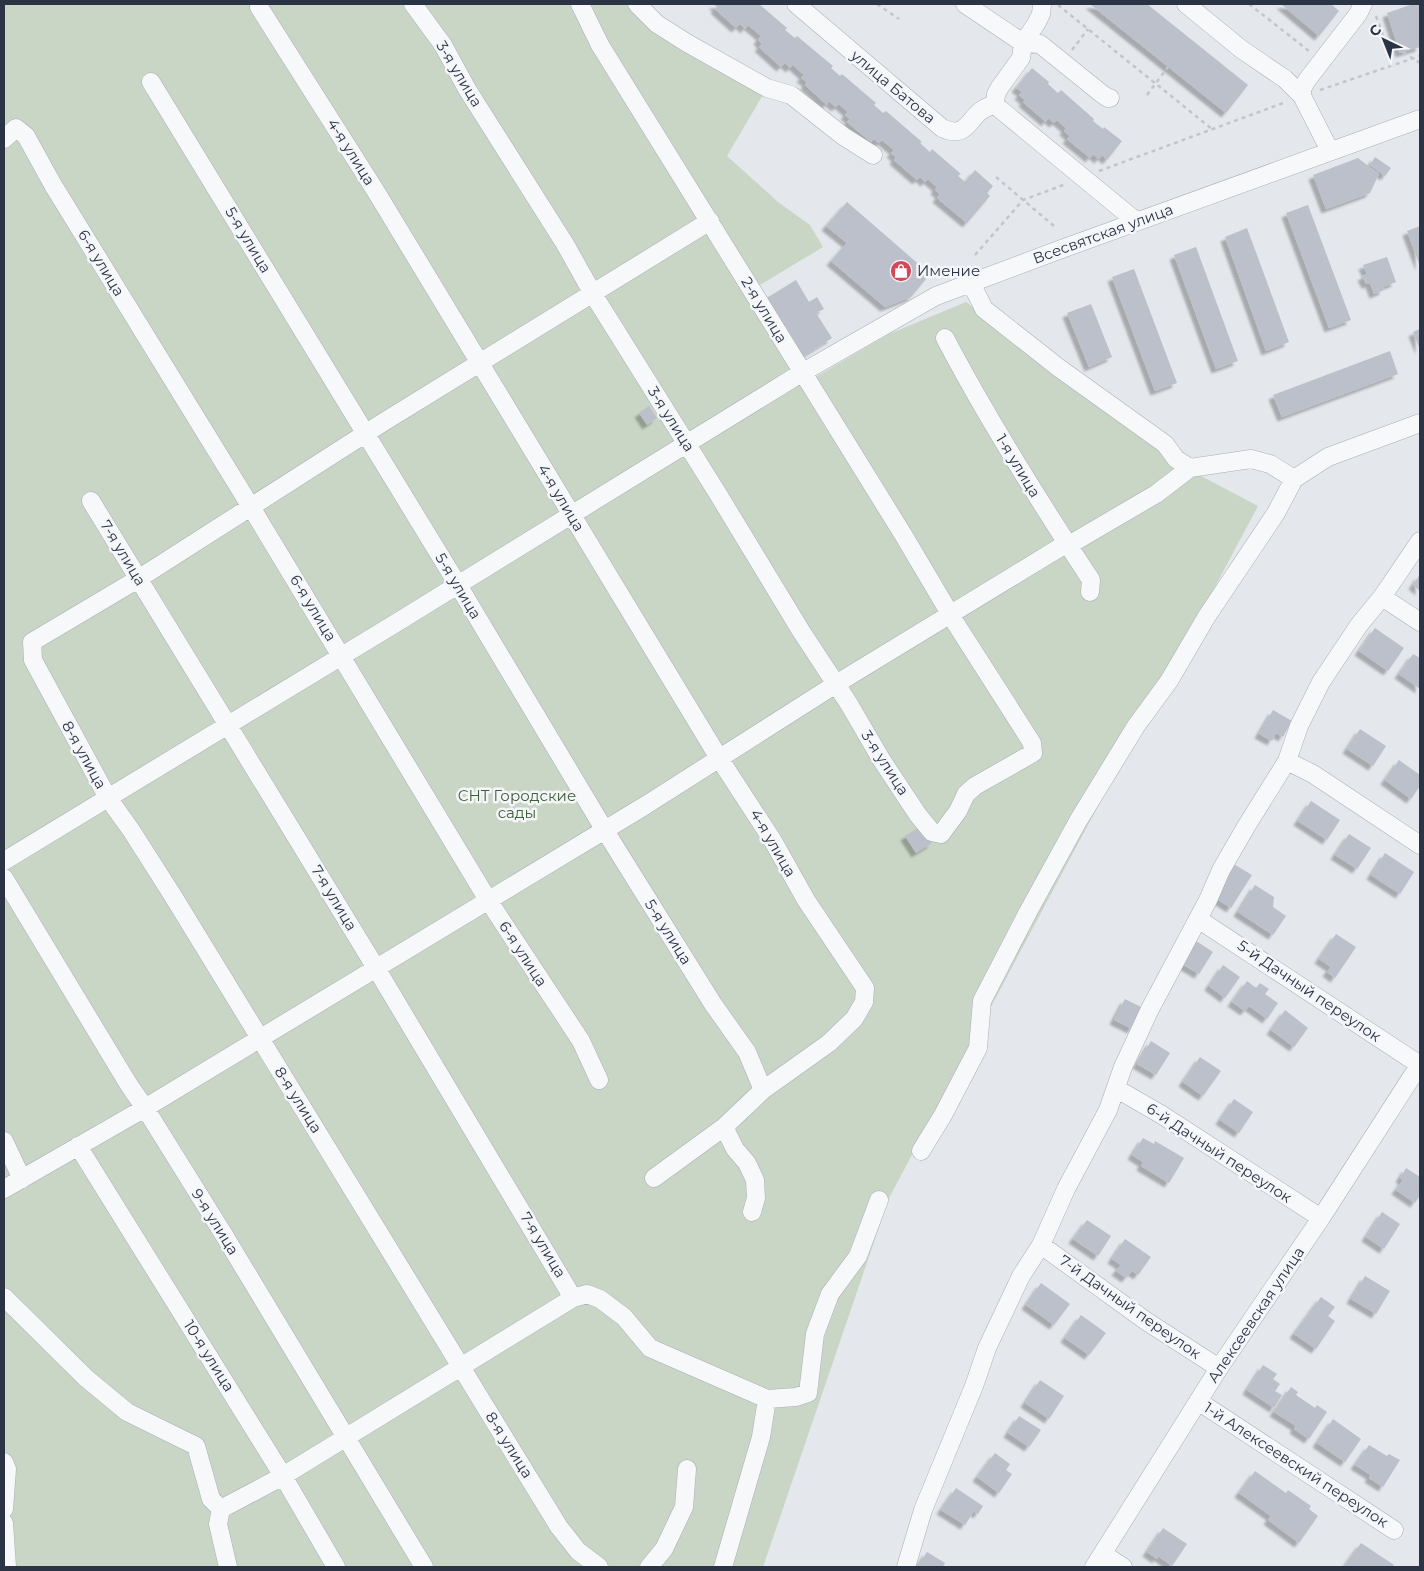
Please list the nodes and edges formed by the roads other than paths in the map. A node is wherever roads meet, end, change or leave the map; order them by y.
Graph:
1 (414, 4) edge
2 (580, 4) edge
3 (637, 4) edge
4 (796, 4) edge
5 (965, 4) edge
6 (1042, 4) edge
7 (1186, 4) edge
8 (259, 7) dead end
9 (1369, 9) edge
10 (1024, 43) junction
11 (151, 82) dead end
12 (1302, 96) junction
13 (1110, 98) dead end
14 (995, 105) junction
15 (1420, 119) edge
16 (4, 140) edge
17 (1330, 151) junction
18 (873, 156) dead end
19 (710, 221) junction
20 (1137, 222) junction
21 (971, 283) junction
22 (593, 294) junction
23 (945, 338) dead end
24 (480, 363) junction
25 (800, 374) junction
26 (1420, 423) edge
27 (366, 434) junction
28 (688, 444) junction
29 (1190, 468) junction
30 (1294, 478) junction
31 (91, 501) dead end
32 (251, 507) junction
33 (572, 515) junction
34 (1420, 542) edge
35 (1068, 545) junction
36 (138, 579) junction
37 (458, 585) junction
38 (1090, 592) dead end
39 (1382, 596) junction
40 (951, 615) junction
41 (1420, 622) edge
42 (342, 656) junction
43 (836, 684) junction
44 (228, 725) junction
45 (718, 758) junction
46 (1287, 760) junction
47 (108, 798) junction
48 (604, 829) junction
49 (932, 832) joint
50 (1420, 846) edge
51 (4, 861) edge
52 (4, 878) edge
53 (488, 900) junction
54 (1198, 919) junction
55 (376, 968) junction
56 (260, 1038) junction
57 (1420, 1065) edge
58 (599, 1080) dead end
59 (1117, 1089) junction
60 (763, 1090) junction
61 (145, 1108) junction
62 (724, 1127) junction
63 (4, 1141) edge
64 (78, 1146) junction
65 (921, 1151) dead end
66 (654, 1178) dead end
67 (22, 1179) junction
68 (4, 1189) edge
69 (879, 1200) dead end
70 (752, 1212) dead end
71 (1321, 1218) junction
72 (1041, 1245) junction
73 (4, 1297) edge
74 (573, 1298) junction
75 (461, 1367) junction
76 (1219, 1368) junction
77 (767, 1399) junction
78 (1198, 1400) junction
79 (345, 1438) junction
80 (4, 1462) edge
81 (688, 1469) dead end
82 (284, 1476) junction
83 (4, 1509) edge
84 (221, 1509) junction
85 (4, 1523) edge
86 (1394, 1530) dead end
87 (1098, 1560) edge
88 (7, 1567) edge
89 (228, 1567) edge
90 (336, 1567) edge
91 (424, 1567) edge
92 (599, 1567) edge
93 (649, 1567) edge
94 (723, 1567) edge
95 (906, 1567) edge
96 (1123, 1567) edge

1 - 22 street, 3-я улица
2 - 19 street, 2-я улица
3 - 18 street
4 - 14 street, улица Батова
5 - 10 street
6 - 10 street
7 - 12 street
8 - 24 street, 4-я улица
9 - 12 street
10 - 13 street
10 - 14 street
11 - 27 street, 5-я улица
12 - 17 street
14 - 20 street
15 - 17 street, Всесвятская улица
16 - 32 street, 6-я улица
17 - 20 street, Всесвятская улица
19 - 22 street
19 - 25 street, 2-я улица
20 - 21 street, Всесвятская улица
21 - 25 street, Всесвятская улица
21 - 29 street
22 - 24 street
22 - 28 street, 3-я улица
23 - 35 street, 1-я улица
24 - 27 street
24 - 33 street, 4-я улица
25 - 28 street, Всесвятская улица
25 - 40 street, 2-я улица
26 - 30 street
27 - 32 street
27 - 37 street, 5-я улица
28 - 33 street, Всесвятская улица
28 - 43 street, 3-я улица
29 - 30 street
29 - 35 street
30 - 65 street
31 - 36 street, 7-я улица
32 - 36 street
32 - 42 street, 6-я улица
33 - 37 street, Всесвятская улица
33 - 45 street, 4-я улица
34 - 39 street
35 - 38 street, 1-я улица
35 - 40 street
36 - 44 street, 7-я улица
36 - 47 street, 8-я улица
37 - 42 street, Всесвятская улица
37 - 48 street, 5-я улица
39 - 41 street
39 - 46 street
40 - 43 street
40 - 49 street, 2-я улица
42 - 44 street, Всесвятская улица
42 - 53 street, 6-я улица
43 - 45 street
43 - 49 street, 3-я улица
44 - 47 street, Всесвятская улица
44 - 55 street, 7-я улица
45 - 48 street
45 - 60 street, 4-я улица
46 - 50 street
46 - 54 street
47 - 51 street, Всесвятская улица
47 - 56 street, 8-я улица
48 - 53 street
48 - 60 street, 5-я улица
52 - 61 street, 9-я улица
53 - 55 street
53 - 58 street, 6-я улица
54 - 57 street, 5-й Дачный переулок
54 - 59 street
55 - 56 street
55 - 74 street, 7-я улица
56 - 61 street
56 - 75 street, 8-я улица
57 - 71 street, Алексеевская улица
59 - 71 street, 6-й Дачный переулок
59 - 72 street
60 - 62 street
61 - 64 street
61 - 79 street, 9-я улица
62 - 66 street
62 - 70 street
63 - 67 street
64 - 67 street
64 - 82 street, 10-я улица
67 - 68 street
69 - 77 street
71 - 76 street, Алексеевская улица
72 - 76 street, 7-й Дачный переулок
72 - 95 street
73 - 84 street
74 - 75 street
74 - 77 street
75 - 79 street
75 - 92 street, 8-я улица
76 - 78 street, Алексеевская улица
77 - 94 street
78 - 86 street, 1-й Алексеевский переулок
78 - 87 street, Алексеевская улица
79 - 82 street
79 - 91 street, 9-я улица
80 - 83 street
81 - 93 street
82 - 84 street
82 - 90 street, 10-я улица
84 - 89 street
85 - 88 street
87 - 96 street

